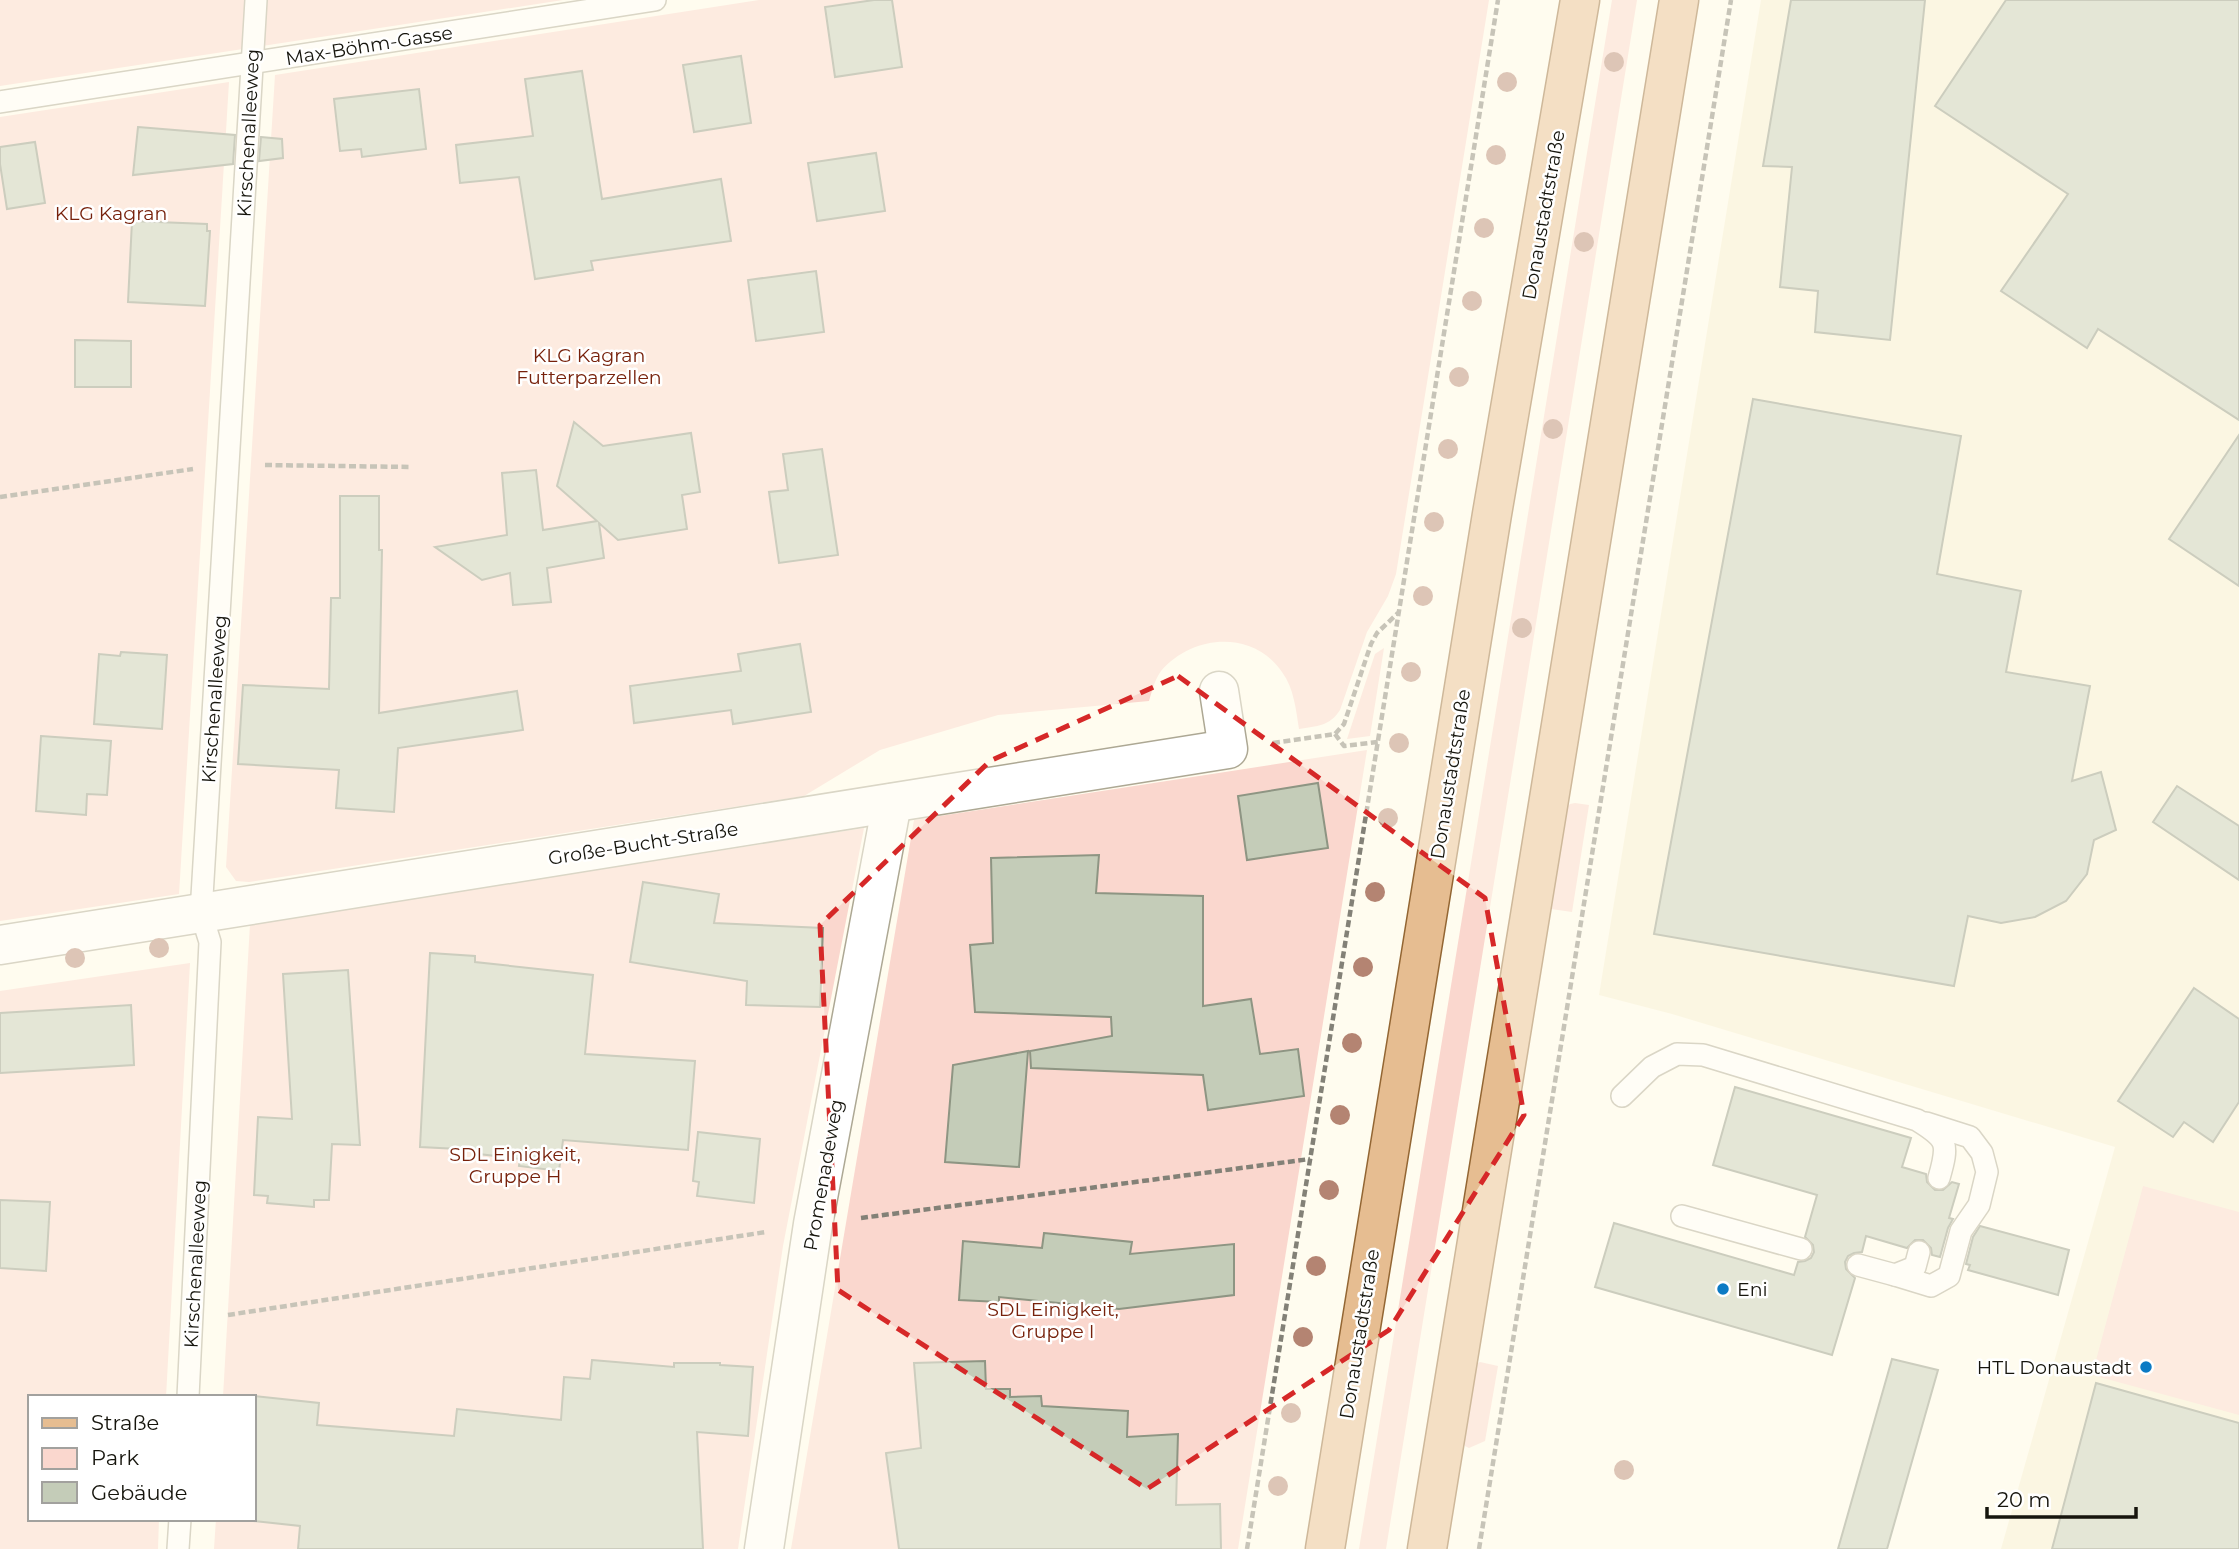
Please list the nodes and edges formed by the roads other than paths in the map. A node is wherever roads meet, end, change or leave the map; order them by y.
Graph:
1 (256, 0) edge
2 (655, 0) edge
3 (1580, 0) edge
4 (1679, 0) edge
5 (252, 63) junction
6 (0, 102) edge
7 (1219, 691) dead end
8 (892, 803) junction
9 (201, 913) junction
10 (0, 945) edge
11 (1622, 1096) dead end
12 (1917, 1120) junction
13 (1939, 1178) dead end
14 (1682, 1216) dead end
15 (1801, 1249) dead end
16 (1919, 1252) dead end
17 (1858, 1265) dead end
18 (1895, 1275) junction
19 (188, 1395) edge
20 (180, 1521) edge
21 (178, 1549) edge
22 (764, 1549) edge
23 (1325, 1549) edge
24 (1427, 1549) edge

1 - 5 lane, Kirschenalleeweg
2 - 5 lane, Max-Böhm-Gasse
3 - 23 main road, Donaustadtstraße
4 - 24 main road
5 - 6 lane, Max-Böhm-Gasse
5 - 9 lane, Kirschenalleeweg
7 - 8 street, Große-Bucht-Straße
8 - 9 street, Große-Bucht-Straße
8 - 22 street, Promenadeweg
9 - 10 street, Große-Bucht-Straße
9 - 19 lane, Kirschenalleeweg
11 - 12 lane
12 - 13 lane
12 - 18 lane
14 - 15 lane
16 - 18 lane
17 - 18 lane
20 - 21 lane

